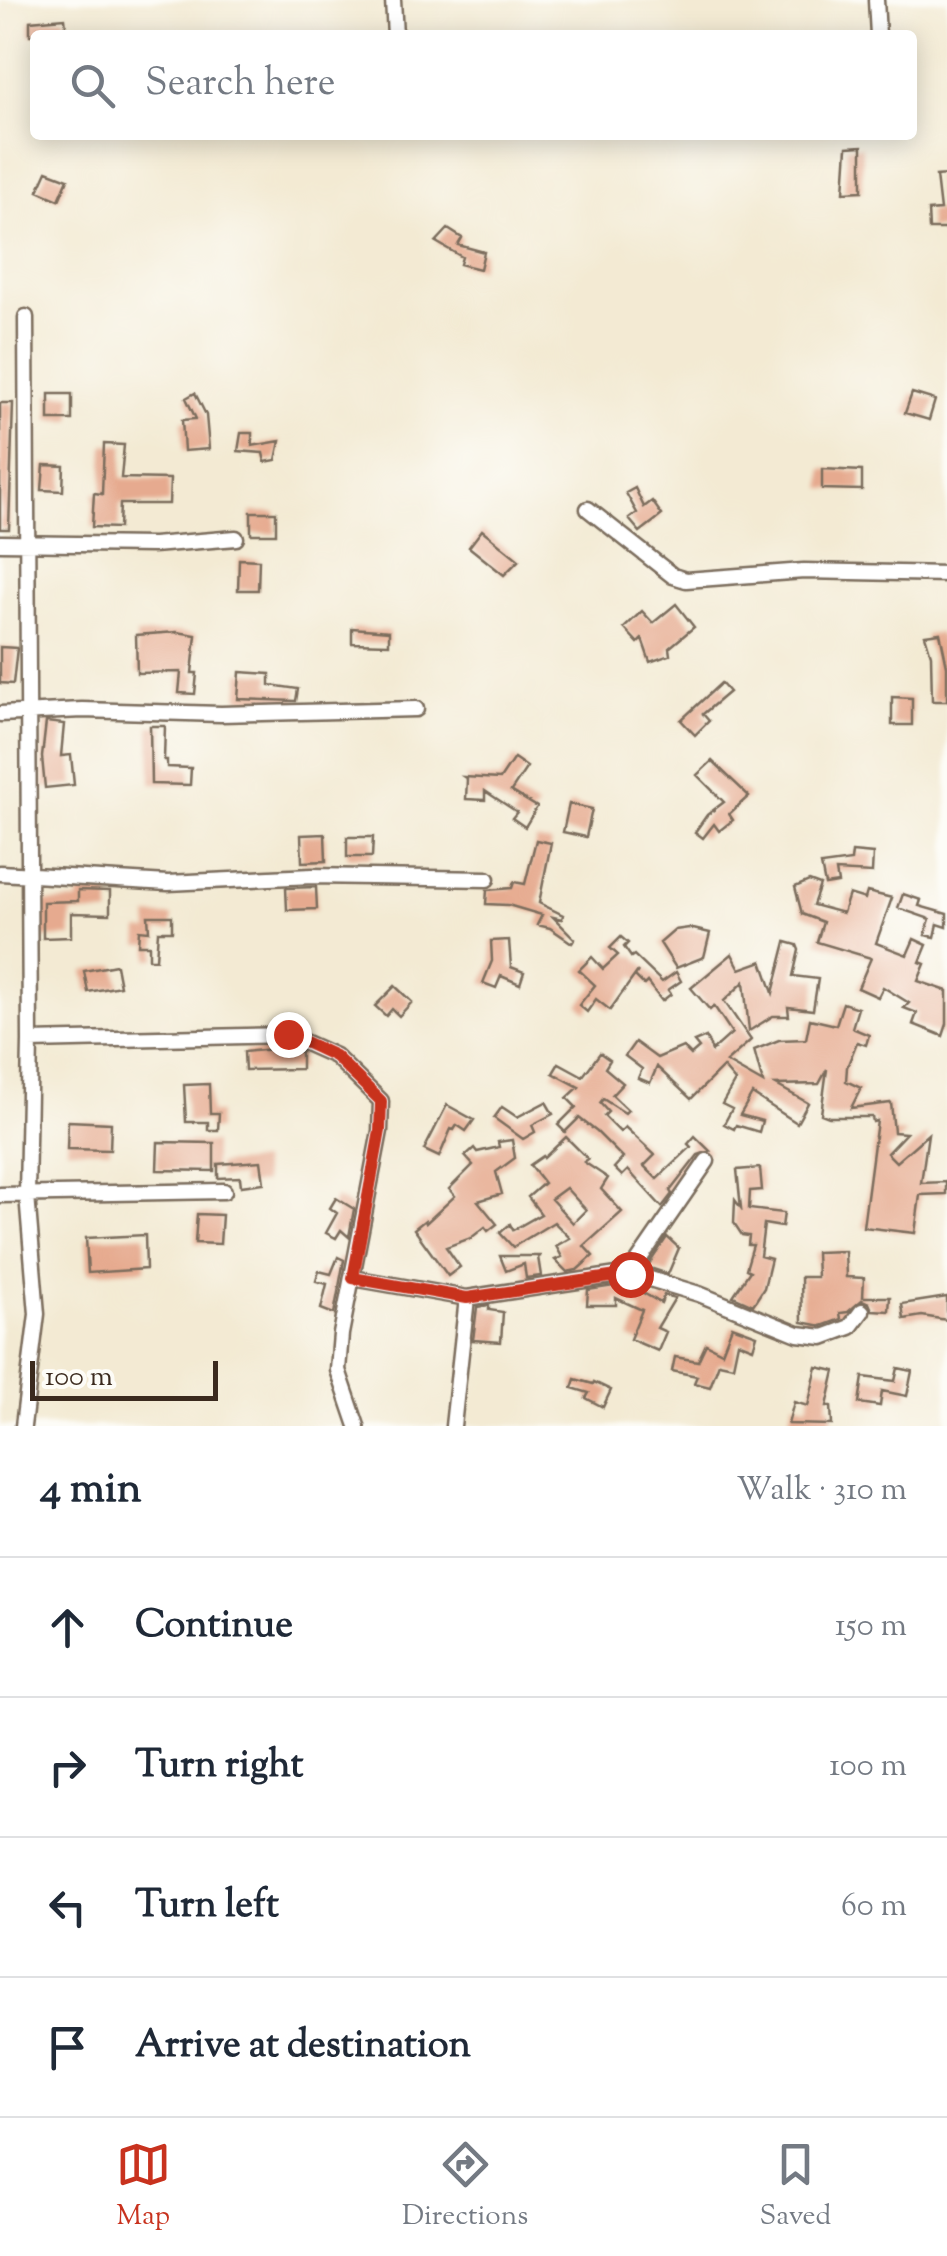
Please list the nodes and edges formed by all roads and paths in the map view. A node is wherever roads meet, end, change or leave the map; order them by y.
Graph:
1 (393, 0) edge
2 (876, 0) edge
3 (395, 30) edge
4 (878, 30) edge
5 (26, 317) dead end
6 (588, 509) dead end
7 (236, 538) dead end
8 (0, 543) edge
9 (27, 543) junction
10 (947, 574) edge
11 (416, 709) dead end
12 (0, 714) edge
13 (28, 715) junction
14 (0, 873) edge
15 (29, 873) junction
16 (486, 878) dead end
17 (30, 1041) junction
18 (707, 1160) dead end
19 (224, 1192) dead end
20 (28, 1195) junction
21 (0, 1196) edge
22 (630, 1274) junction
23 (353, 1278) junction
24 (467, 1298) junction
25 (862, 1311) dead end
26 (23, 1426) edge
27 (357, 1426) edge
28 (453, 1426) edge

1 - 3 street
2 - 4 street
5 - 9 street
6 - 10 street
7 - 9 street
8 - 9 street
9 - 13 street
11 - 13 street
12 - 13 street
13 - 15 street
14 - 15 street
15 - 16 street
15 - 17 street
17 - 20 street
17 - 23 street
18 - 22 street
19 - 20 street
20 - 21 street
20 - 26 street
22 - 24 street
22 - 25 street
23 - 24 street
23 - 27 street
24 - 28 street

